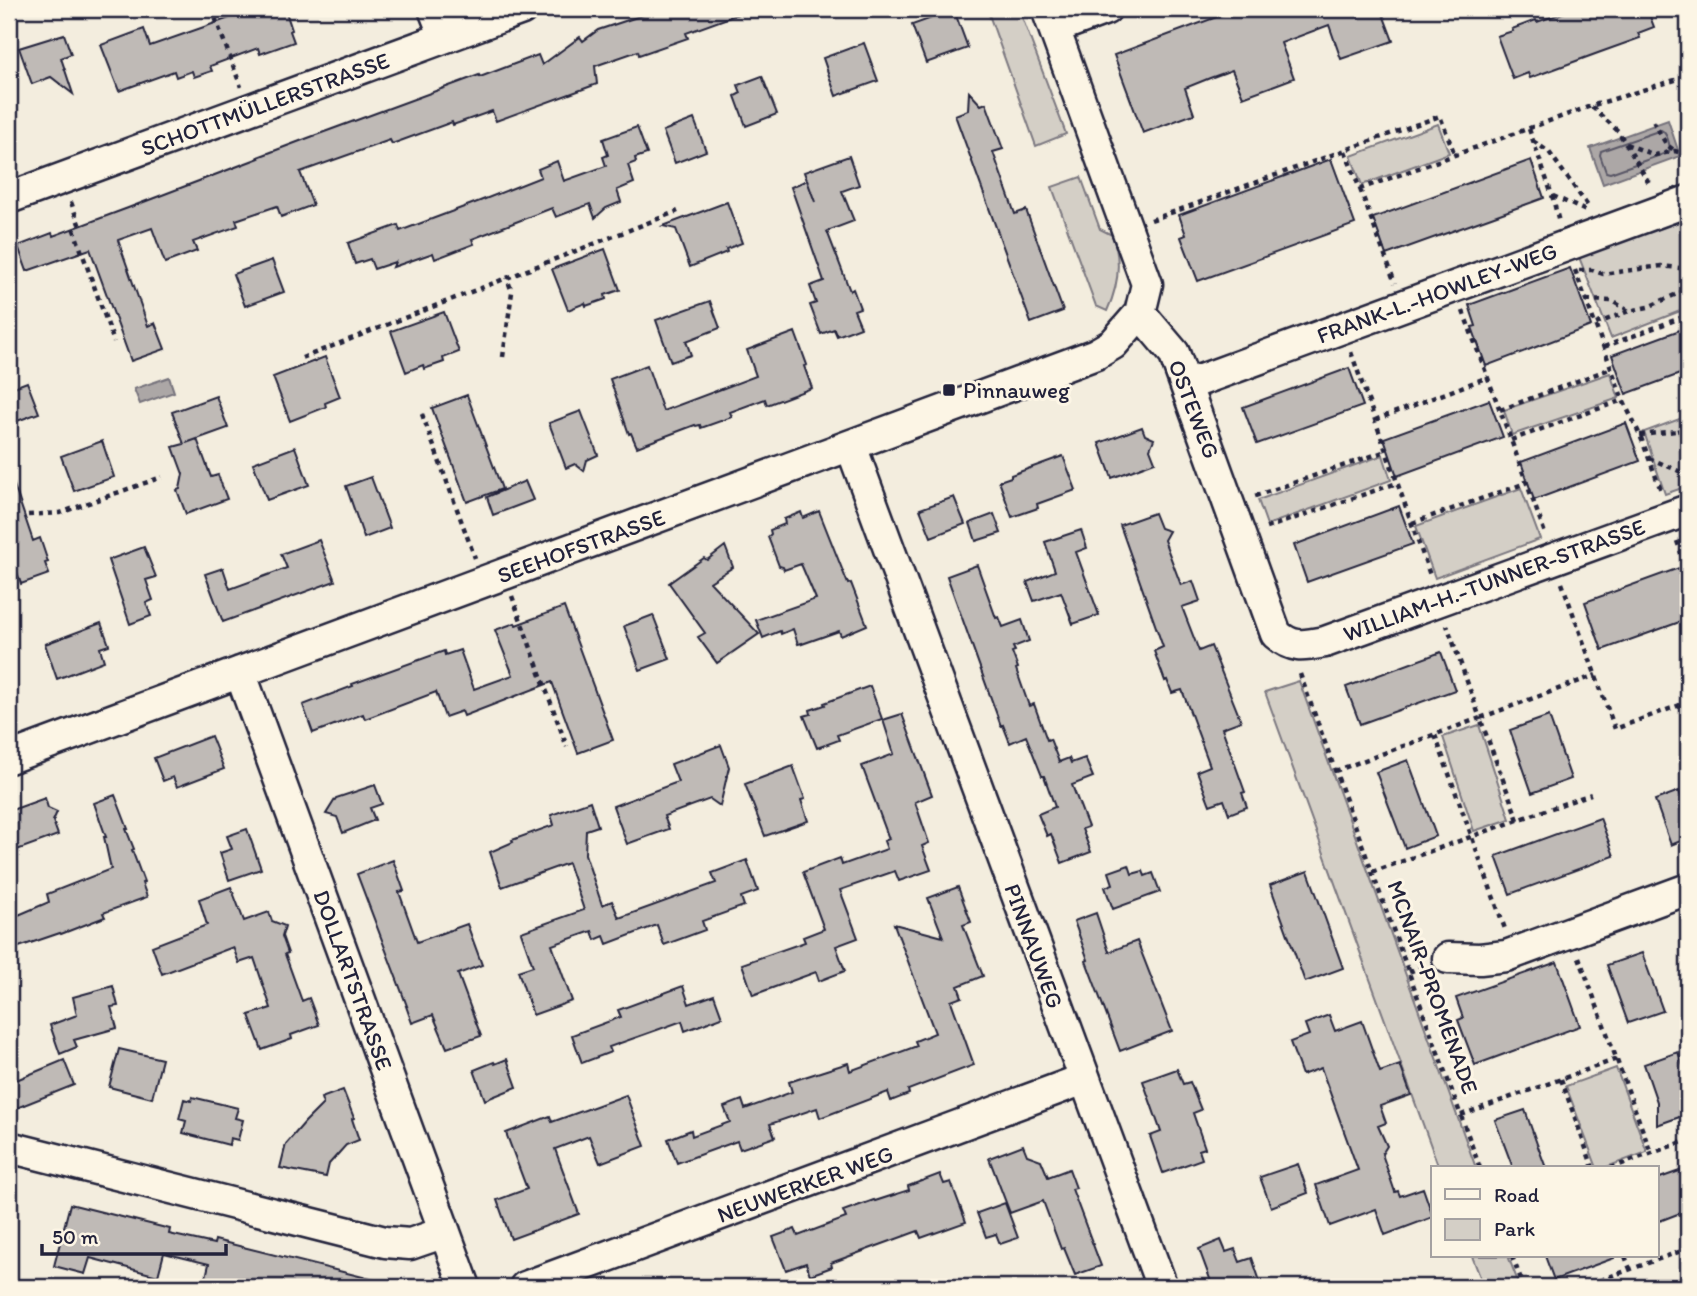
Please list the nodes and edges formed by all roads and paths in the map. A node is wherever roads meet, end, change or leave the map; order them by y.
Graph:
1 (212, 9) edge
2 (434, 9) edge
3 (522, 9) edge
4 (1106, 9) edge
5 (1527, 9) edge
6 (1512, 14) dead end
7 (1051, 18) edge
8 (445, 37) junction
9 (1686, 77) edge
10 (242, 90) dead end
11 (1688, 91) edge
12 (1591, 106) junction
13 (1653, 121) dead end
14 (1529, 129) junction
15 (1533, 140) junction
16 (1626, 144) junction
17 (1345, 151) junction
18 (1675, 151) junction
19 (1455, 155) junction
20 (1688, 155) edge
21 (1360, 189) junction
22 (69, 196) dead end
23 (9, 198) edge
24 (1677, 205) edge
25 (678, 211) dead end
26 (1594, 215) dead end
27 (1150, 220) dead end
28 (1570, 258) junction
29 (1688, 269) edge
30 (507, 278) junction
31 (1453, 287) junction
32 (1688, 289) edge
33 (1586, 300) junction
34 (1404, 305) junction
35 (1629, 311) junction
36 (1140, 313) junction
37 (1688, 315) edge
38 (1595, 324) junction
39 (1342, 328) junction
40 (114, 342) dead end
41 (1604, 347) junction
42 (503, 357) dead end
43 (302, 358) dead end
44 (1612, 369) junction
45 (1488, 377) junction
46 (1187, 385) junction
47 (1623, 400) junction
48 (1500, 410) junction
49 (422, 414) dead end
50 (1375, 420) junction
51 (1688, 428) edge
52 (1676, 431) junction
53 (1640, 435) junction
54 (1688, 436) edge
55 (1511, 440) junction
56 (850, 446) junction
57 (1386, 452) junction
58 (1648, 457) junction
59 (1688, 475) edge
60 (162, 477) dead end
61 (1397, 483) junction
62 (1527, 483) junction
63 (1253, 497) dead end
64 (1676, 504) edge
65 (28, 515) dead end
66 (1412, 523) junction
67 (1264, 529) dead end
68 (1676, 537) dead end
69 (1547, 540) dead end
70 (476, 559) dead end
71 (1688, 573) edge
72 (1560, 579) dead end
73 (1433, 582) dead end
74 (512, 596) dead end
75 (1445, 621) dead end
76 (1299, 660) junction
77 (240, 672) junction
78 (1596, 675) junction
79 (1688, 702) edge
80 (1480, 718) junction
81 (1435, 734) junction
82 (567, 747) dead end
83 (9, 758) edge
84 (1335, 771) junction
85 (1591, 794) dead end
86 (1518, 820) junction
87 (1472, 836) junction
88 (1372, 872) junction
89 (1688, 889) edge
90 (1507, 933) dead end
91 (1576, 949) dead end
92 (1448, 958) dead end
93 (1617, 1059) junction
94 (1084, 1079) junction
95 (1561, 1079) junction
96 (1461, 1115) junction
97 (1688, 1140) edge
98 (9, 1147) edge
99 (1651, 1153) junction
100 (1479, 1166) edge
101 (1592, 1166) edge
102 (1616, 1166) edge
103 (445, 1232) junction
104 (1688, 1250) edge
105 (1513, 1258) edge
106 (1626, 1258) edge
107 (1630, 1269) junction
108 (465, 1287) edge
109 (525, 1287) edge
110 (1161, 1287) edge
111 (1524, 1287) edge
112 (1581, 1287) edge

1 - 10 path
2 - 8 street
3 - 8 street, SCHOTTMÜLLERSTRASSE
4 - 7 street
5 - 6 path
7 - 36 street
8 - 23 street, SCHOTTMÜLLERSTRASSE
9 - 11 path
9 - 12 path
12 - 14 path
12 - 16 path
13 - 18 path
14 - 15 path
14 - 19 path
15 - 26 path
15 - 28 path
16 - 18 path
16 - 24 path
17 - 19 path
17 - 21 path
17 - 27 path
18 - 20 path
19 - 21 path
21 - 34 path
22 - 40 path
24 - 28 street, FRANK-L.-HOWLEY-WEG
25 - 30 path
28 - 29 path
28 - 31 street, FRANK-L.-HOWLEY-WEG
28 - 33 path
30 - 42 path
30 - 43 path
31 - 34 street, FRANK-L.-HOWLEY-WEG
31 - 45 path
32 - 35 path
33 - 35 path
33 - 38 path
34 - 39 street, FRANK-L.-HOWLEY-WEG
35 - 38 path
36 - 46 street, OSTEWEG
36 - 56 street, SEEHOFSTRASSE
37 - 41 path
38 - 41 path
39 - 46 street, FRANK-L.-HOWLEY-WEG
39 - 50 path
41 - 44 path
44 - 47 path
44 - 48 path
45 - 48 path
45 - 50 path
46 - 76 street, OSTEWEG
47 - 53 path
47 - 55 path
48 - 55 path
49 - 70 path
50 - 57 path
51 - 52 path
52 - 53 path
52 - 54 path
53 - 58 path
55 - 62 path
56 - 77 street, SEEHOFSTRASSE
56 - 94 street, PINNAUWEG
57 - 61 path
57 - 63 path
58 - 59 path
58 - 64 path
60 - 65 path
61 - 66 path
61 - 67 path
62 - 66 path
62 - 69 path
64 - 76 street, WILLIAM-H.-TUNNER-STRASSE
66 - 73 path
68 - 71 path
72 - 78 path
74 - 82 path
75 - 80 path
76 - 84 path, MCNAIR-PROMENADE
77 - 83 street, SEEHOFSTRASSE
77 - 103 street, DOLLARTSTRASSE
78 - 79 path
78 - 80 path
80 - 81 path
80 - 86 path
81 - 84 path
81 - 87 path
84 - 88 path, MCNAIR-PROMENADE
85 - 86 path, MCNAIR-PROMENADE
86 - 87 path, MCNAIR-PROMENADE
87 - 88 path, MCNAIR-PROMENADE
87 - 90 path
88 - 96 path, MCNAIR-PROMENADE
89 - 92 street
91 - 93 path
93 - 95 path, MCNAIR-PROMENADE
93 - 99 path
94 - 109 street, NEUWERKER WEG
94 - 110 street, PINNAUWEG
95 - 96 path, MCNAIR-PROMENADE
95 - 101 path
96 - 100 path, MCNAIR-PROMENADE
97 - 99 path
98 - 103 street
99 - 102 path
103 - 108 street, DOLLARTSTRASSE
104 - 107 path
105 - 111 path
106 - 107 path
107 - 112 path

